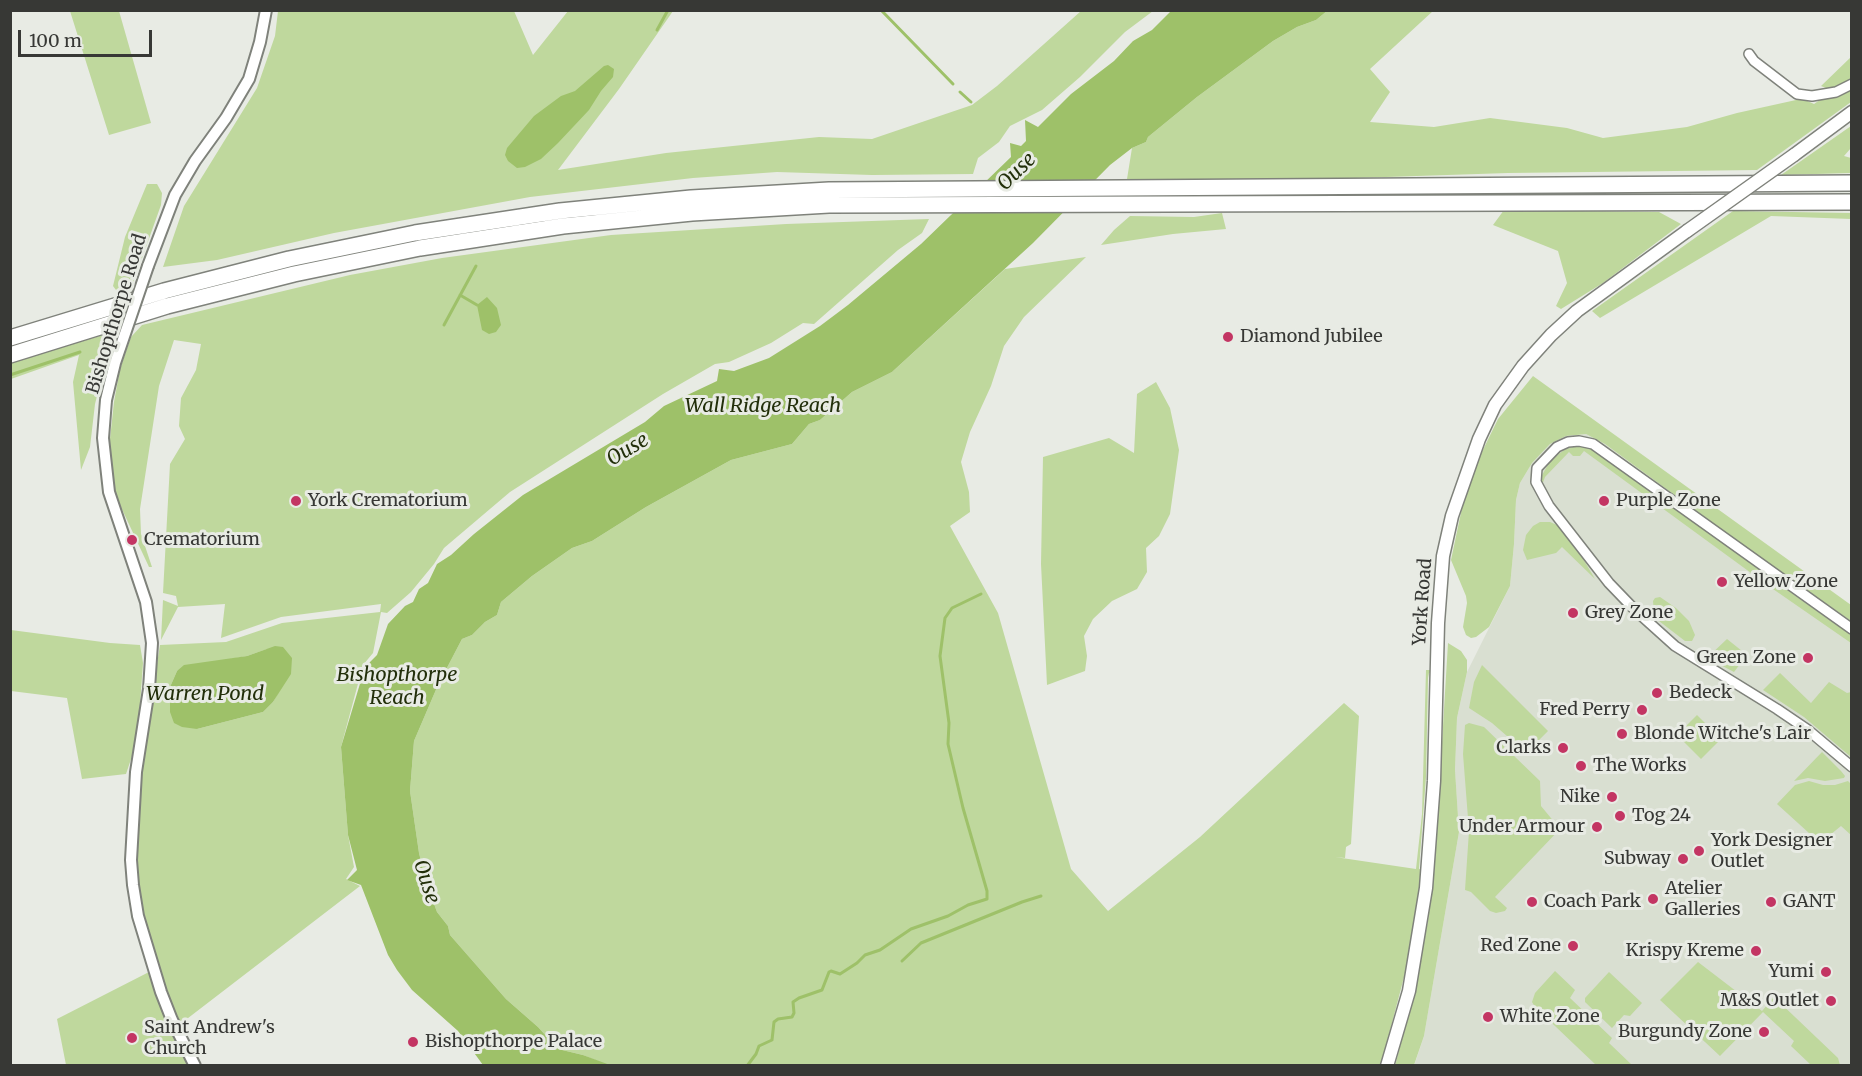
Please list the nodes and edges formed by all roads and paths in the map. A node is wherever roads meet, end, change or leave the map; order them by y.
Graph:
1 (266, 10) edge
2 (1749, 54) dead end
3 (1851, 84) edge
4 (1851, 112) edge
5 (1851, 183) edge
6 (829, 198) junction
7 (1851, 202) edge
8 (10, 338) edge
9 (10, 355) edge
10 (1851, 629) edge
11 (1851, 767) edge
12 (195, 1065) edge
13 (1387, 1065) edge

1 - 12 street, Bishopthorpe Road, bridge
2 - 3 street
4 - 13 main road, York Road, bridge
5 - 6 highway
6 - 7 highway
6 - 8 highway
6 - 9 highway
10 - 11 street

